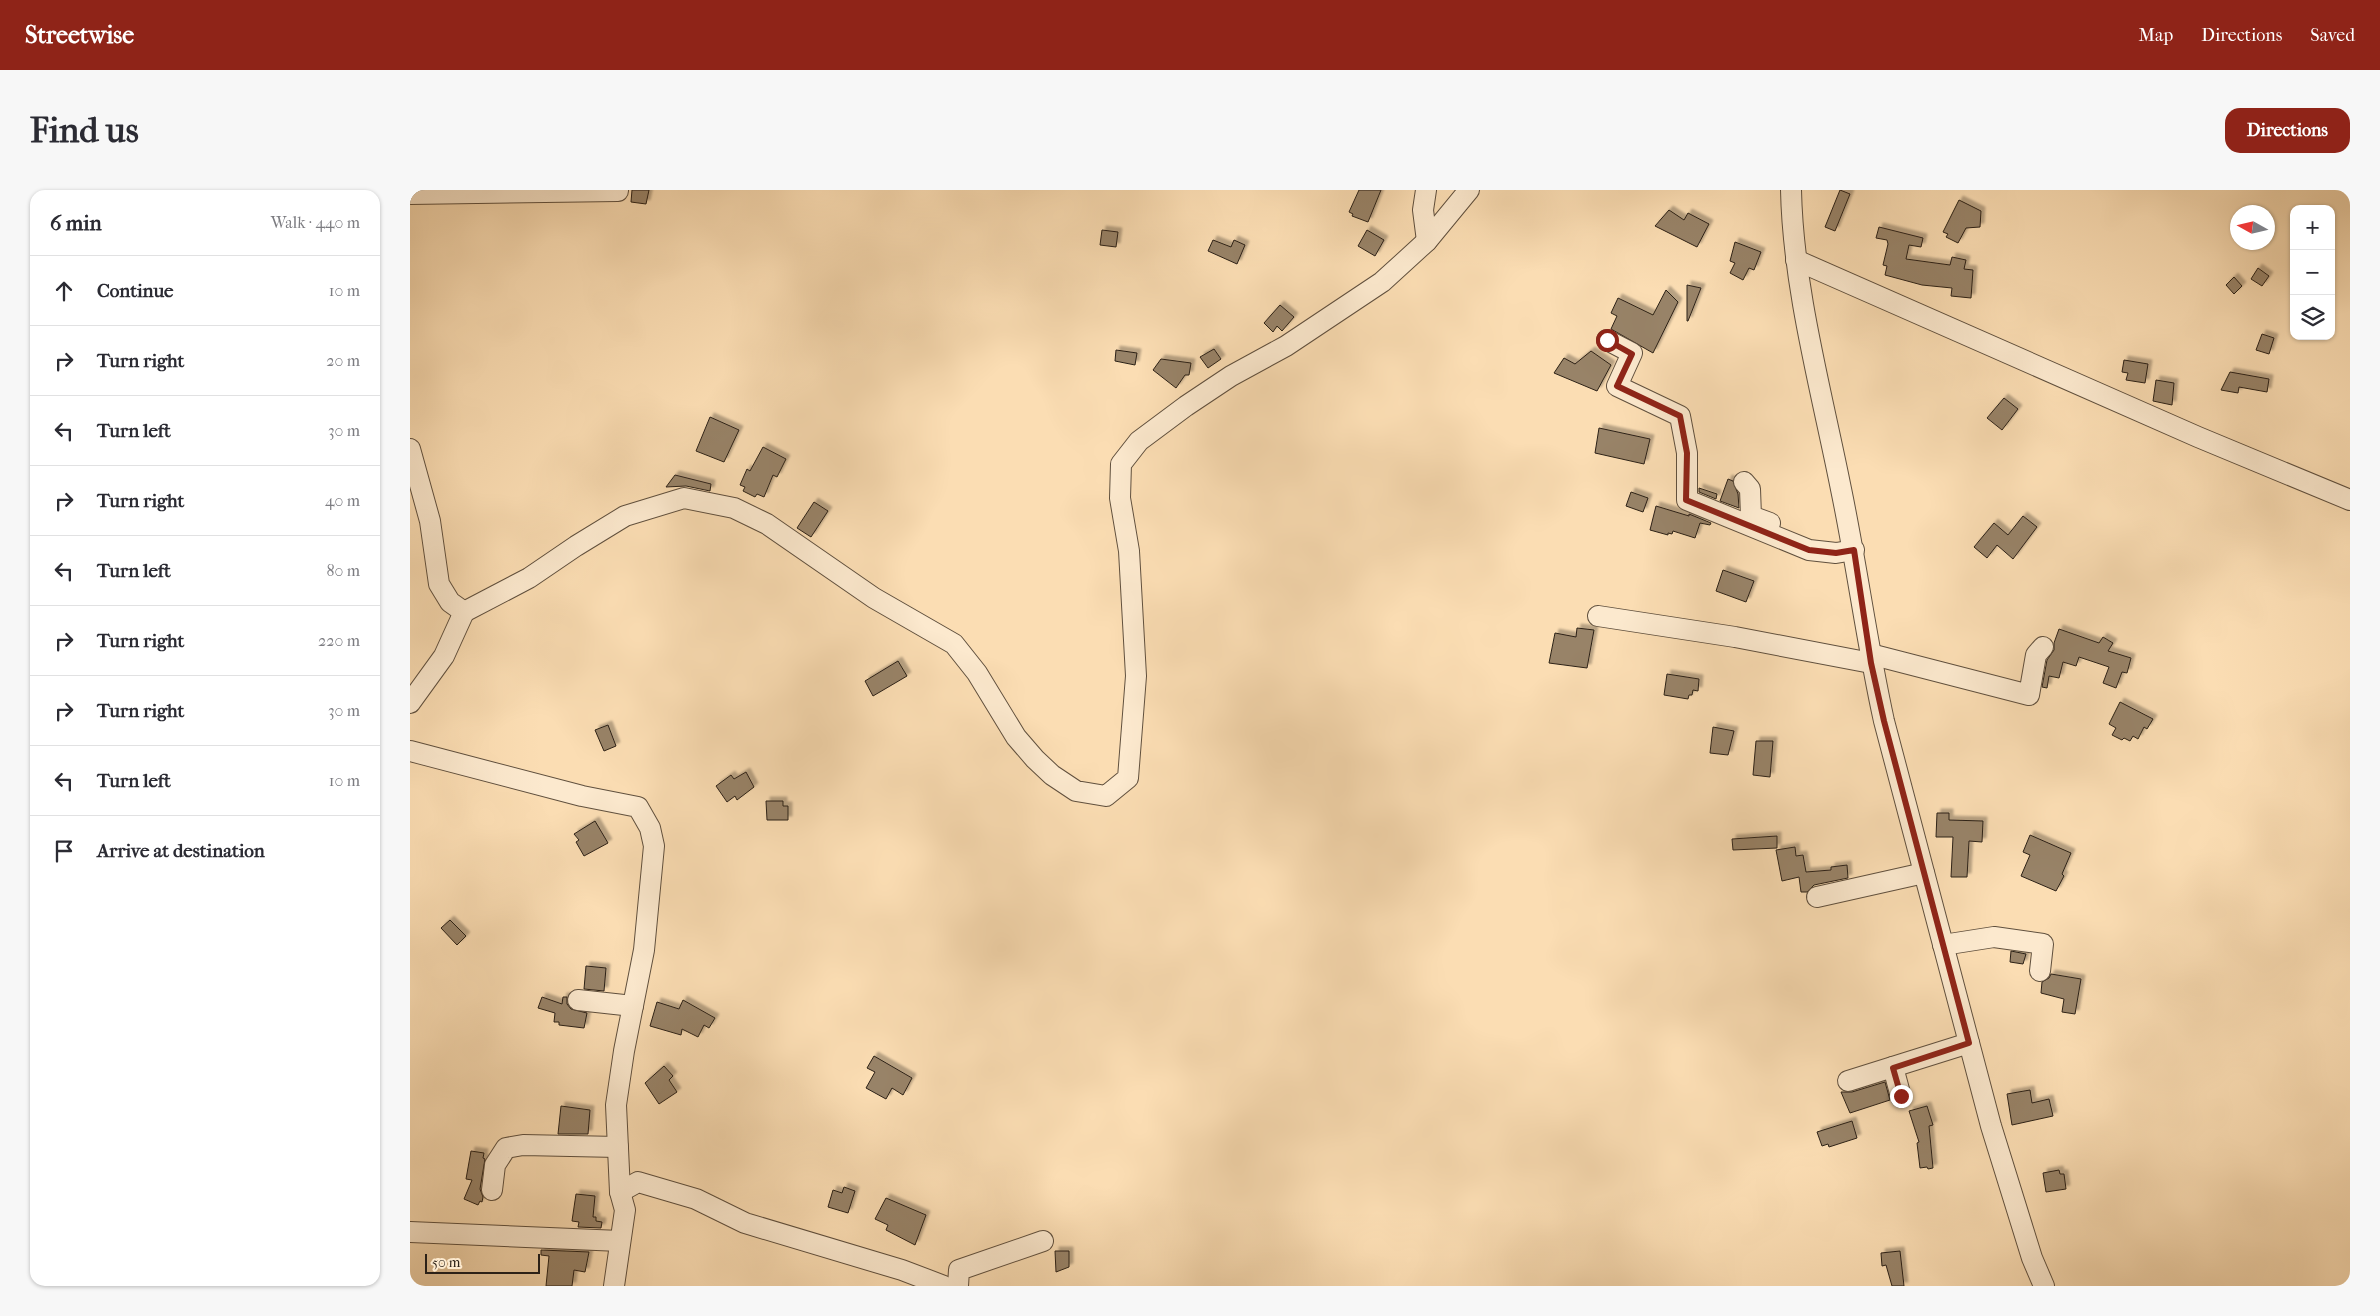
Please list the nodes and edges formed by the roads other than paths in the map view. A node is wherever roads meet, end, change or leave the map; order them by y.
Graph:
1 (1426, 190) edge
2 (1469, 190) edge
3 (1791, 190) edge
4 (618, 191) dead end
5 (410, 194) edge
6 (1427, 241) junction
7 (1796, 260) junction
8 (1607, 340) dead end
9 (410, 449) edge
10 (1744, 482) dead end
11 (2350, 500) edge
12 (1845, 552) junction
13 (464, 612) junction
14 (1598, 616) dead end
15 (2043, 647) dead end
16 (1870, 658) junction
17 (410, 703) edge
18 (410, 751) edge
19 (1924, 873) junction
20 (1817, 897) dead end
21 (1944, 945) junction
22 (2040, 970) dead end
23 (578, 1000) dead end
24 (633, 1006) junction
25 (1969, 1043) junction
26 (1893, 1068) junction
27 (1848, 1081) dead end
28 (1901, 1096) dead end
29 (618, 1147) junction
30 (492, 1190) dead end
31 (620, 1192) junction
32 (410, 1232) edge
33 (620, 1241) junction
34 (1043, 1241) dead end
35 (614, 1286) edge
36 (944, 1286) edge
37 (958, 1286) edge
38 (2044, 1286) edge

1 - 6 street
2 - 6 street
3 - 7 street
4 - 5 street
6 - 13 street
7 - 11 street
7 - 12 street
8 - 12 street
9 - 13 street
10 - 12 street
12 - 16 street
13 - 17 street
14 - 16 street
15 - 16 street
16 - 19 street
18 - 24 street
19 - 20 street
19 - 21 street
21 - 22 street
21 - 25 street
23 - 24 street
24 - 29 street
25 - 26 street
25 - 38 street
26 - 27 street
26 - 28 street
29 - 30 street
29 - 31 street
31 - 33 street
31 - 36 street
32 - 33 street
33 - 35 street
34 - 37 street

